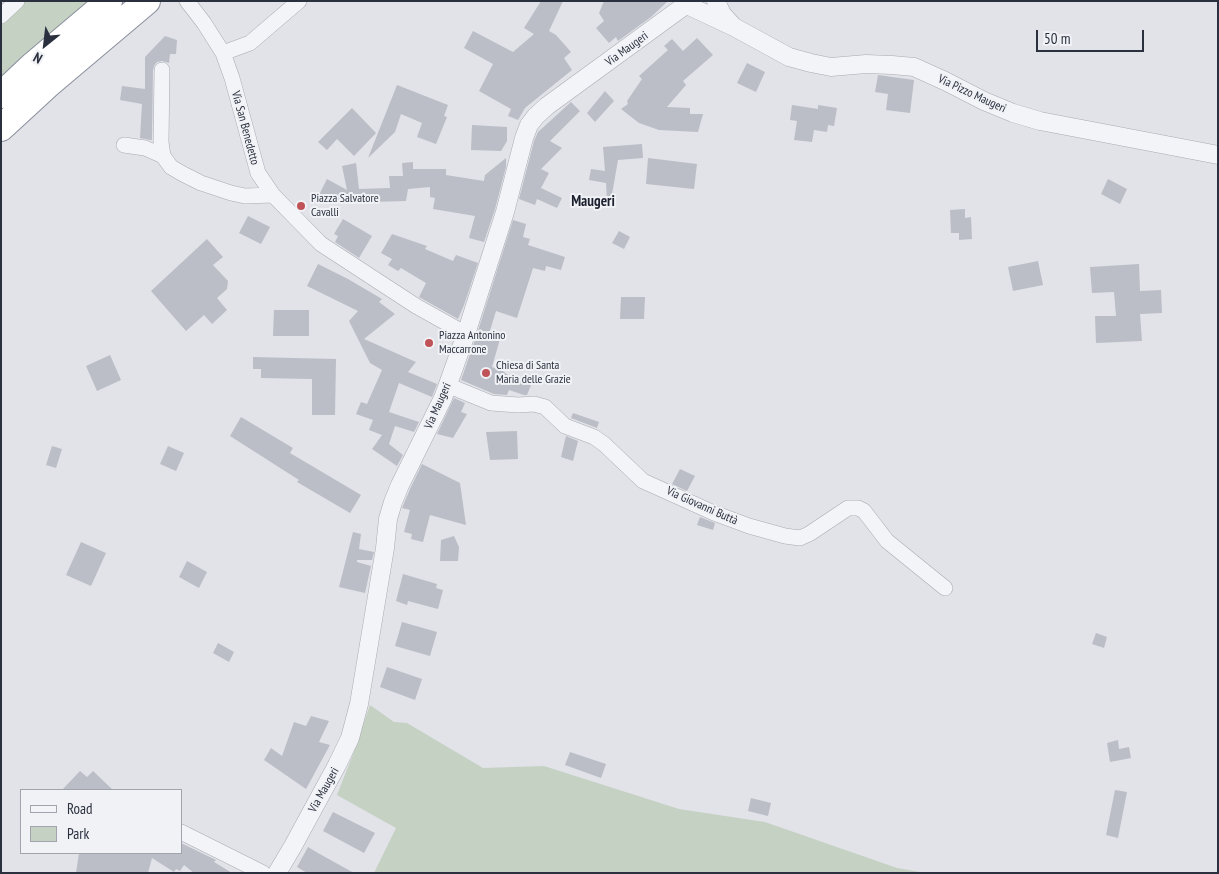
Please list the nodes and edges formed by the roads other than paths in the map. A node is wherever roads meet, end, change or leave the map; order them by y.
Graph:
1 (17, 1) edge
2 (108, 1) edge
3 (147, 1) edge
4 (299, 1) edge
5 (716, 1) edge
6 (190, 5) edge
7 (682, 5) edge
8 (1, 16) edge
9 (734, 27) junction
10 (223, 53) junction
11 (162, 70) dead end
12 (1, 95) edge
13 (1, 128) edge
14 (124, 145) dead end
15 (1218, 155) edge
16 (163, 156) junction
17 (272, 195) junction
18 (466, 334) junction
19 (447, 385) junction
20 (945, 588) dead end
21 (182, 832) edge
22 (264, 873) edge
23 (277, 873) edge

1 - 8 street
2 - 12 highway
3 - 13 highway
4 - 10 street
5 - 9 street
6 - 10 street, Via San Benedetto
7 - 9 street, Via Pizzo Maugeri
7 - 18 street, Via Maugeri
9 - 15 street, Via Pizzo Maugeri
10 - 17 street, Via San Benedetto
11 - 16 street
14 - 16 street
16 - 17 street
17 - 18 street, Via San Benedetto
18 - 19 street, Via Maugeri
19 - 20 street, Via Giovanni Buttà
19 - 23 street, Via Maugeri
21 - 22 street

